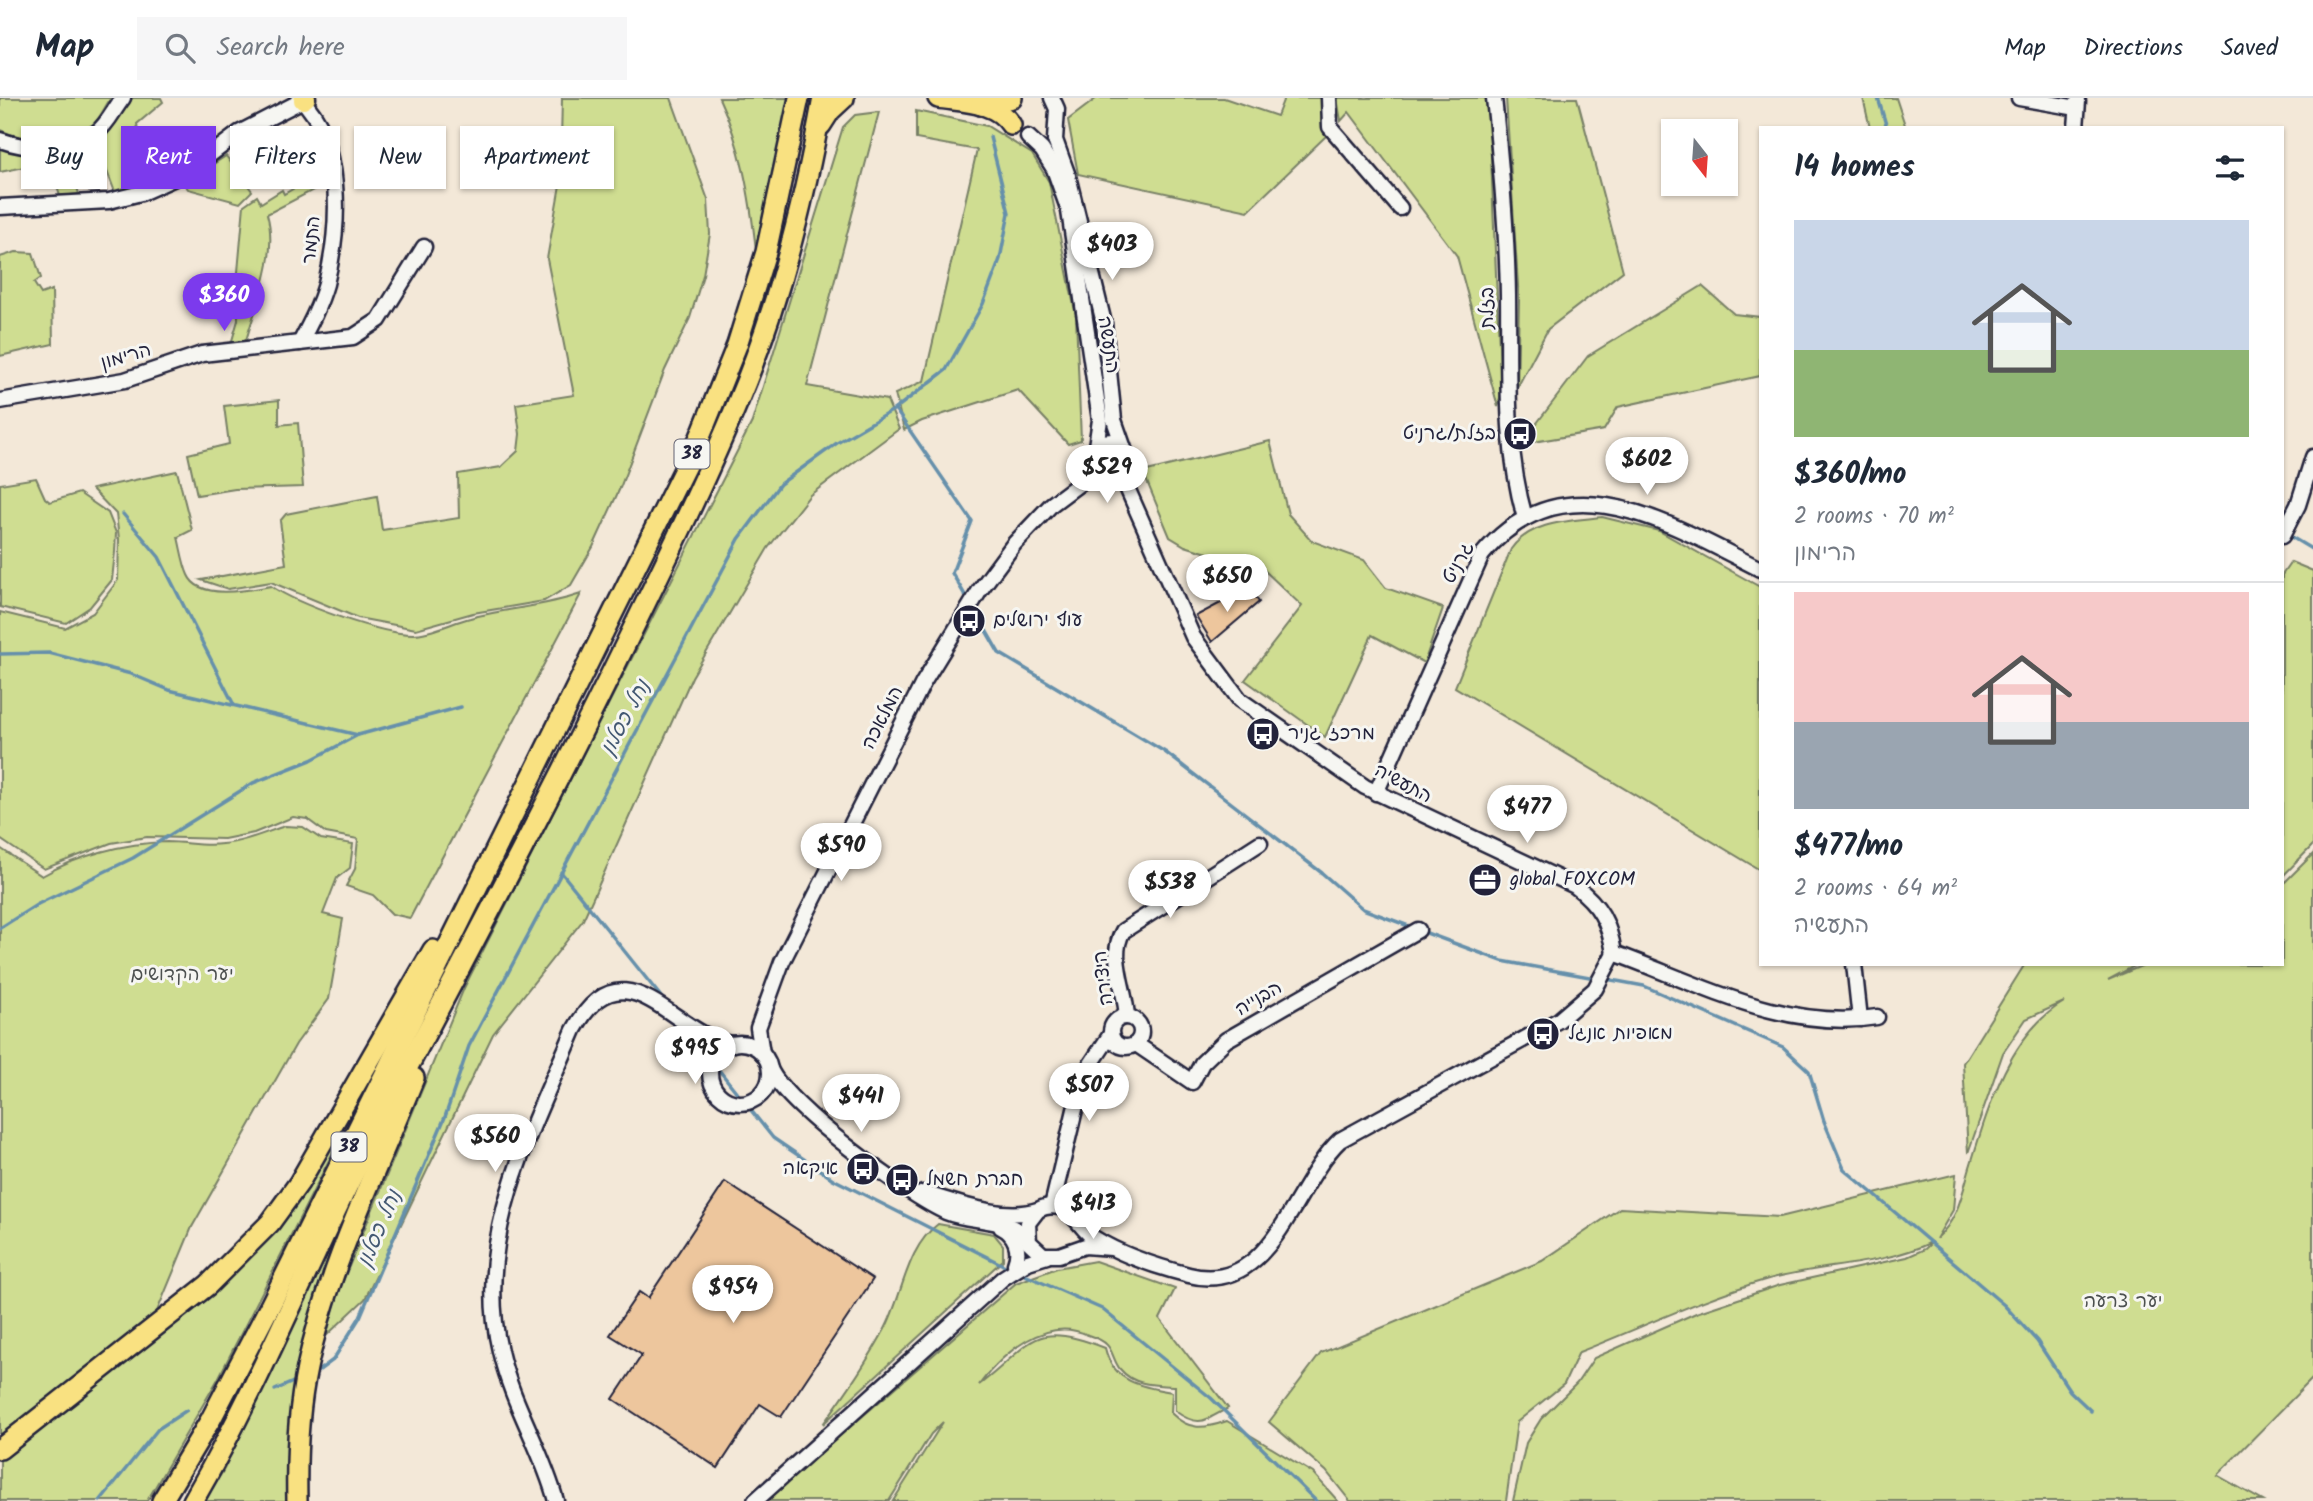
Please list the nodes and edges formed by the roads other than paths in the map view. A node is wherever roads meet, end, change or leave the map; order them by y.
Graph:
1 (123, 98) edge
2 (799, 98) edge
3 (823, 98) edge
4 (844, 98) edge
5 (938, 98) edge
6 (1012, 98) edge
7 (1052, 98) edge
8 (1329, 98) edge
9 (1494, 98) edge
10 (2019, 98) edge
11 (303, 99) edge
12 (2078, 103) edge
13 (980, 105) junction
14 (1055, 120) junction
15 (1011, 125) junction
16 (2076, 126) edge
17 (816, 135) junction
18 (1028, 137) junction
19 (0, 140) edge
20 (0, 207) edge
21 (1400, 208) dead end
22 (424, 247) dead end
23 (300, 343) junction
24 (0, 401) edge
25 (1096, 446) junction
26 (1123, 448) junction
27 (2313, 457) edge
28 (1126, 467) junction
29 (1100, 475) junction
30 (1133, 507) junction
31 (1525, 518) junction
32 (2284, 532) edge
33 (1759, 569) edge
34 (527, 789) junction
35 (1376, 793) junction
36 (1260, 843) dead end
37 (1418, 930) dead end
38 (1614, 953) junction
39 (1854, 966) edge
40 (454, 980) junction
41 (1127, 1017) junction
42 (1877, 1017) dead end
43 (1860, 1019) junction
44 (760, 1020) junction
45 (698, 1031) junction
46 (1111, 1034) junction
47 (735, 1044) junction
48 (1136, 1044) junction
49 (762, 1053) junction
50 (711, 1068) junction
51 (770, 1069) junction
52 (753, 1099) junction
53 (796, 1102) junction
54 (910, 1189) junction
55 (1045, 1208) junction
56 (1074, 1220) junction
57 (996, 1225) junction
58 (1027, 1238) junction
59 (1111, 1248) junction
60 (1066, 1252) junction
61 (1047, 1256) junction
62 (1015, 1264) junction
63 (1003, 1278) junction
64 (0, 1449) edge
65 (162, 1501) edge
66 (192, 1501) edge
67 (297, 1501) edge
68 (556, 1501) edge
69 (755, 1501) edge

1 - 19 street
2 - 34 highway, 38
3 - 17 highway, 38
4 - 17 highway
5 - 13 highway
6 - 13 highway
6 - 15 street
7 - 14 street
8 - 21 street
9 - 31 street, בזלת
10 - 12 street
11 - 20 street
11 - 23 street, התמר
12 - 16 street
13 - 15 highway
14 - 18 street
14 - 26 street
15 - 18 street, התעשה
17 - 40 highway, 38
18 - 25 street, התעשה
22 - 23 street, הרימון
23 - 24 street, הרימון
25 - 26 street
25 - 29 street
26 - 28 street
27 - 32 street
28 - 29 street
28 - 30 street, התעשיה
29 - 30 street, התעשיה
29 - 44 street, המלאכה
30 - 35 street, התעשיה
31 - 33 street, גרניט
31 - 35 street, גרניט
34 - 64 highway
34 - 65 highway, 38
35 - 38 street, התעשיה
36 - 41 street, היצירה
37 - 48 street, הבנייה
38 - 43 street
38 - 59 street
39 - 43 street
40 - 66 highway, 38
40 - 67 highway
41 - 46 street
41 - 48 street
42 - 43 street
44 - 47 street, המלאכה
44 - 49 street, המלאכה
45 - 47 street
45 - 50 street
45 - 68 street
46 - 48 street
46 - 55 street, היצירה
47 - 49 street
47 - 50 street
49 - 51 street
50 - 52 street
51 - 52 street
51 - 53 street
52 - 53 street
53 - 54 street
54 - 55 street
54 - 57 street
55 - 56 street
55 - 58 street
56 - 59 street
56 - 60 street
57 - 58 street
57 - 62 street
58 - 61 street
58 - 62 street
59 - 60 street
60 - 61 street
61 - 63 street
62 - 63 street
63 - 69 street

